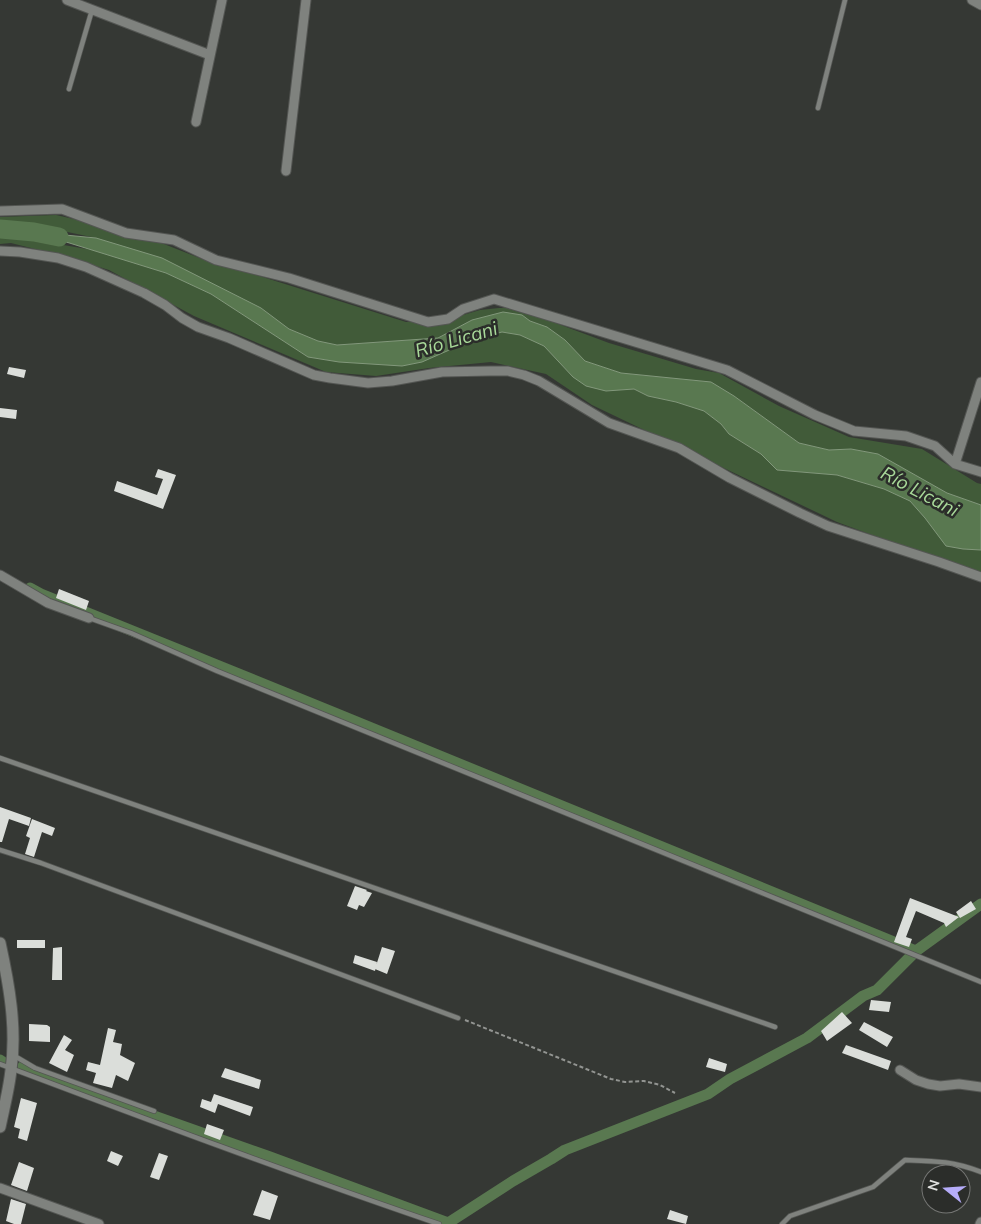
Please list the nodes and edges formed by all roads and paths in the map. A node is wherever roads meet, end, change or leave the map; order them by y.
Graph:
1 (67, 0) edge
2 (222, 0) edge
3 (306, 0) edge
4 (845, 0) edge
5 (972, 0) edge
6 (981, 4) edge
7 (92, 10) junction
8 (210, 54) junction
9 (69, 89) dead end
10 (818, 108) dead end
11 (196, 122) dead end
12 (286, 171) dead end
13 (0, 211) edge
14 (0, 251) edge
15 (981, 382) edge
16 (955, 464) junction
17 (981, 472) edge
18 (0, 575) edge
19 (981, 577) edge
20 (89, 618) joint
21 (0, 758) edge
22 (0, 850) edge
23 (0, 943) edge
24 (981, 982) edge
25 (458, 1018) joint
26 (775, 1027) dead end
27 (12, 1055) junction
28 (0, 1064) edge
29 (12, 1068) junction
30 (900, 1070) dead end
31 (981, 1088) edge
32 (675, 1093) dead end
33 (154, 1111) dead end
34 (0, 1127) edge
35 (981, 1172) edge
36 (0, 1188) edge
37 (99, 1224) edge
38 (439, 1224) edge
39 (782, 1224) edge

1 - 7 street
2 - 8 street
3 - 12 street
4 - 10 lane
5 - 6 street
7 - 8 street
7 - 9 lane
8 - 11 street
13 - 16 street
14 - 19 street
15 - 16 street
16 - 17 street
18 - 20 street
20 - 24 lane
21 - 26 lane
22 - 25 lane
23 - 27 main road
25 - 32 path
27 - 29 main road
27 - 33 lane
28 - 29 lane
29 - 34 main road
29 - 38 lane
30 - 31 street
35 - 39 lane
36 - 37 street

